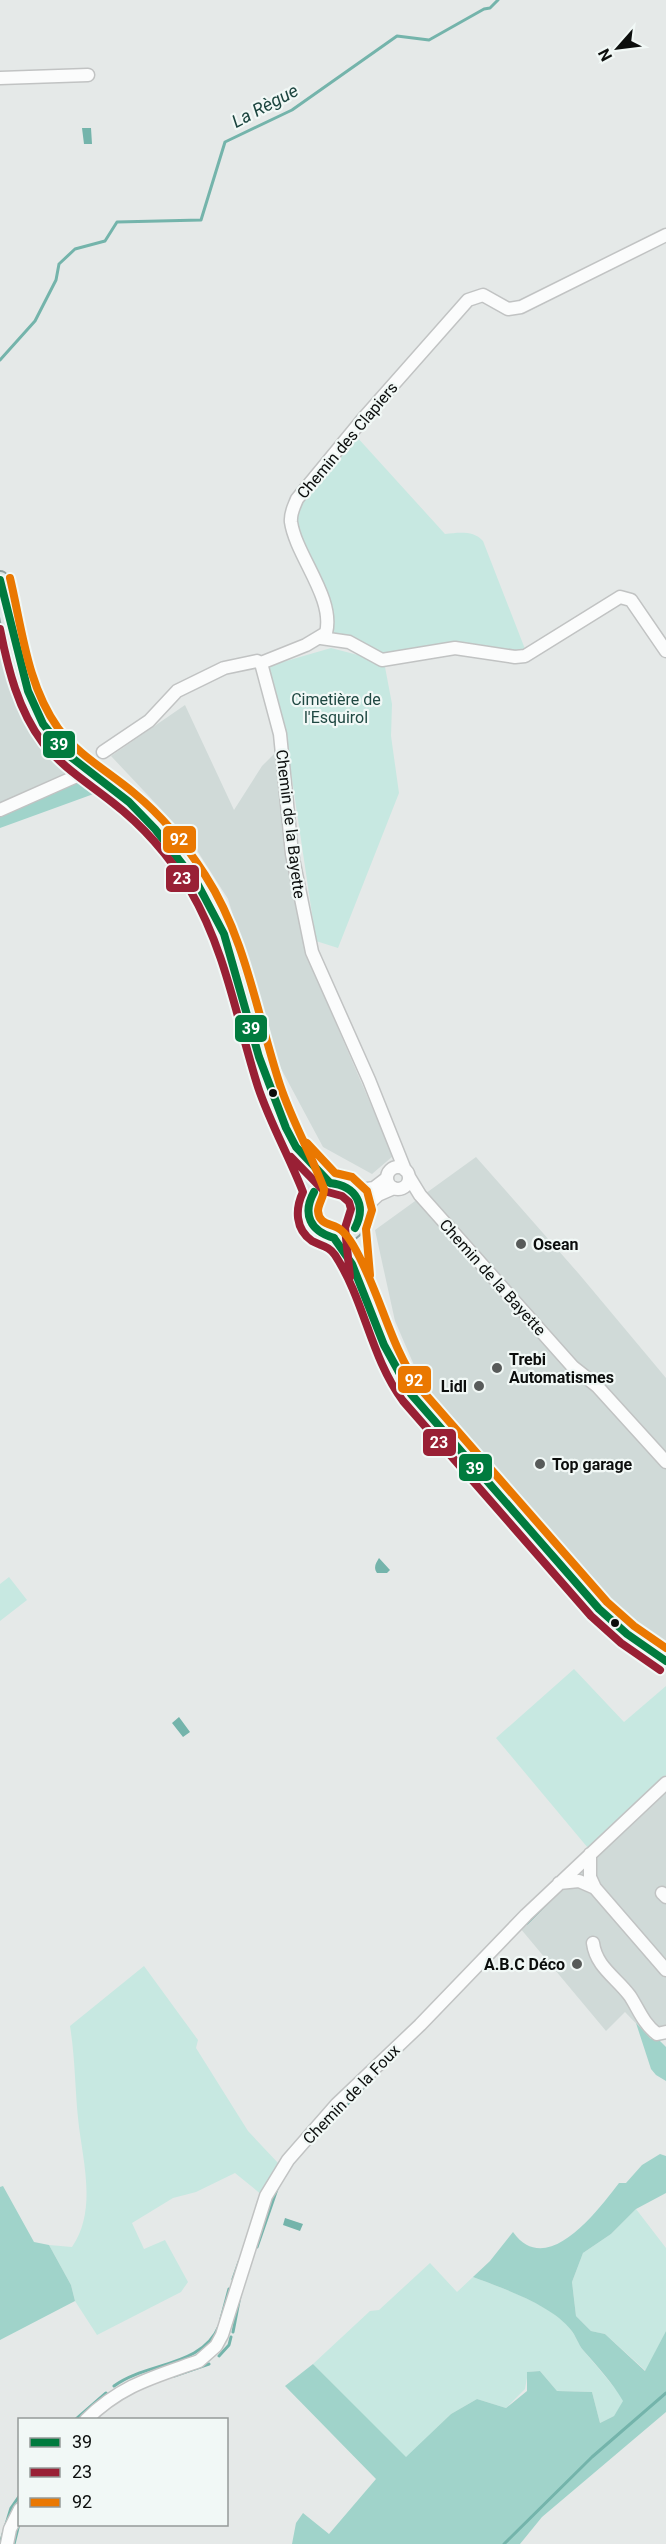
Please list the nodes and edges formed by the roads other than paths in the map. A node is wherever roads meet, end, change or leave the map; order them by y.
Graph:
1 (88, 75) dead end
2 (0, 78) edge
3 (666, 235) edge
4 (0, 580) edge
5 (321, 638) junction
6 (666, 651) edge
7 (261, 663) junction
8 (103, 752) dead end
9 (84, 770) junction
10 (0, 810) edge
11 (296, 1147) junction
12 (399, 1178) junction
13 (330, 1183) junction
14 (354, 1191) junction
15 (314, 1192) junction
16 (362, 1210) junction
17 (355, 1228) junction
18 (334, 1238) junction
19 (360, 1280) junction
20 (666, 1462) edge
21 (562, 1564) junction
22 (666, 1651) edge
23 (666, 1661) edge
24 (666, 1783) edge
25 (585, 1859) junction
26 (563, 1879) junction
27 (582, 1882) junction
28 (595, 1888) junction
29 (593, 1943) dead end
30 (666, 1970) edge
31 (666, 2032) edge
32 (88, 2418) edge
33 (18, 2513) edge
34 (7, 2544) edge

1 - 2 street
3 - 5 street, Chemin des Clapiers
4 - 9 main road
5 - 6 street
5 - 7 street
7 - 8 street
7 - 12 street, Chemin de la Bayette
9 - 10 street
9 - 11 main road
11 - 13 main road
11 - 15 main road
12 - 14 street
12 - 16 street
12 - 20 street, Chemin de la Bayette
13 - 14 main road
13 - 15 main road
14 - 16 main road
15 - 18 main road
16 - 17 main road
17 - 18 main road
17 - 19 main road
18 - 19 main road
19 - 21 main road
21 - 22 main road
21 - 23 main road
24 - 25 street, Chemin de la Foux
25 - 26 street, Chemin de la Foux
25 - 27 street
25 - 28 street
26 - 27 street
26 - 32 street, Chemin de la Foux
27 - 28 street
28 - 30 street
29 - 31 street
33 - 34 street

